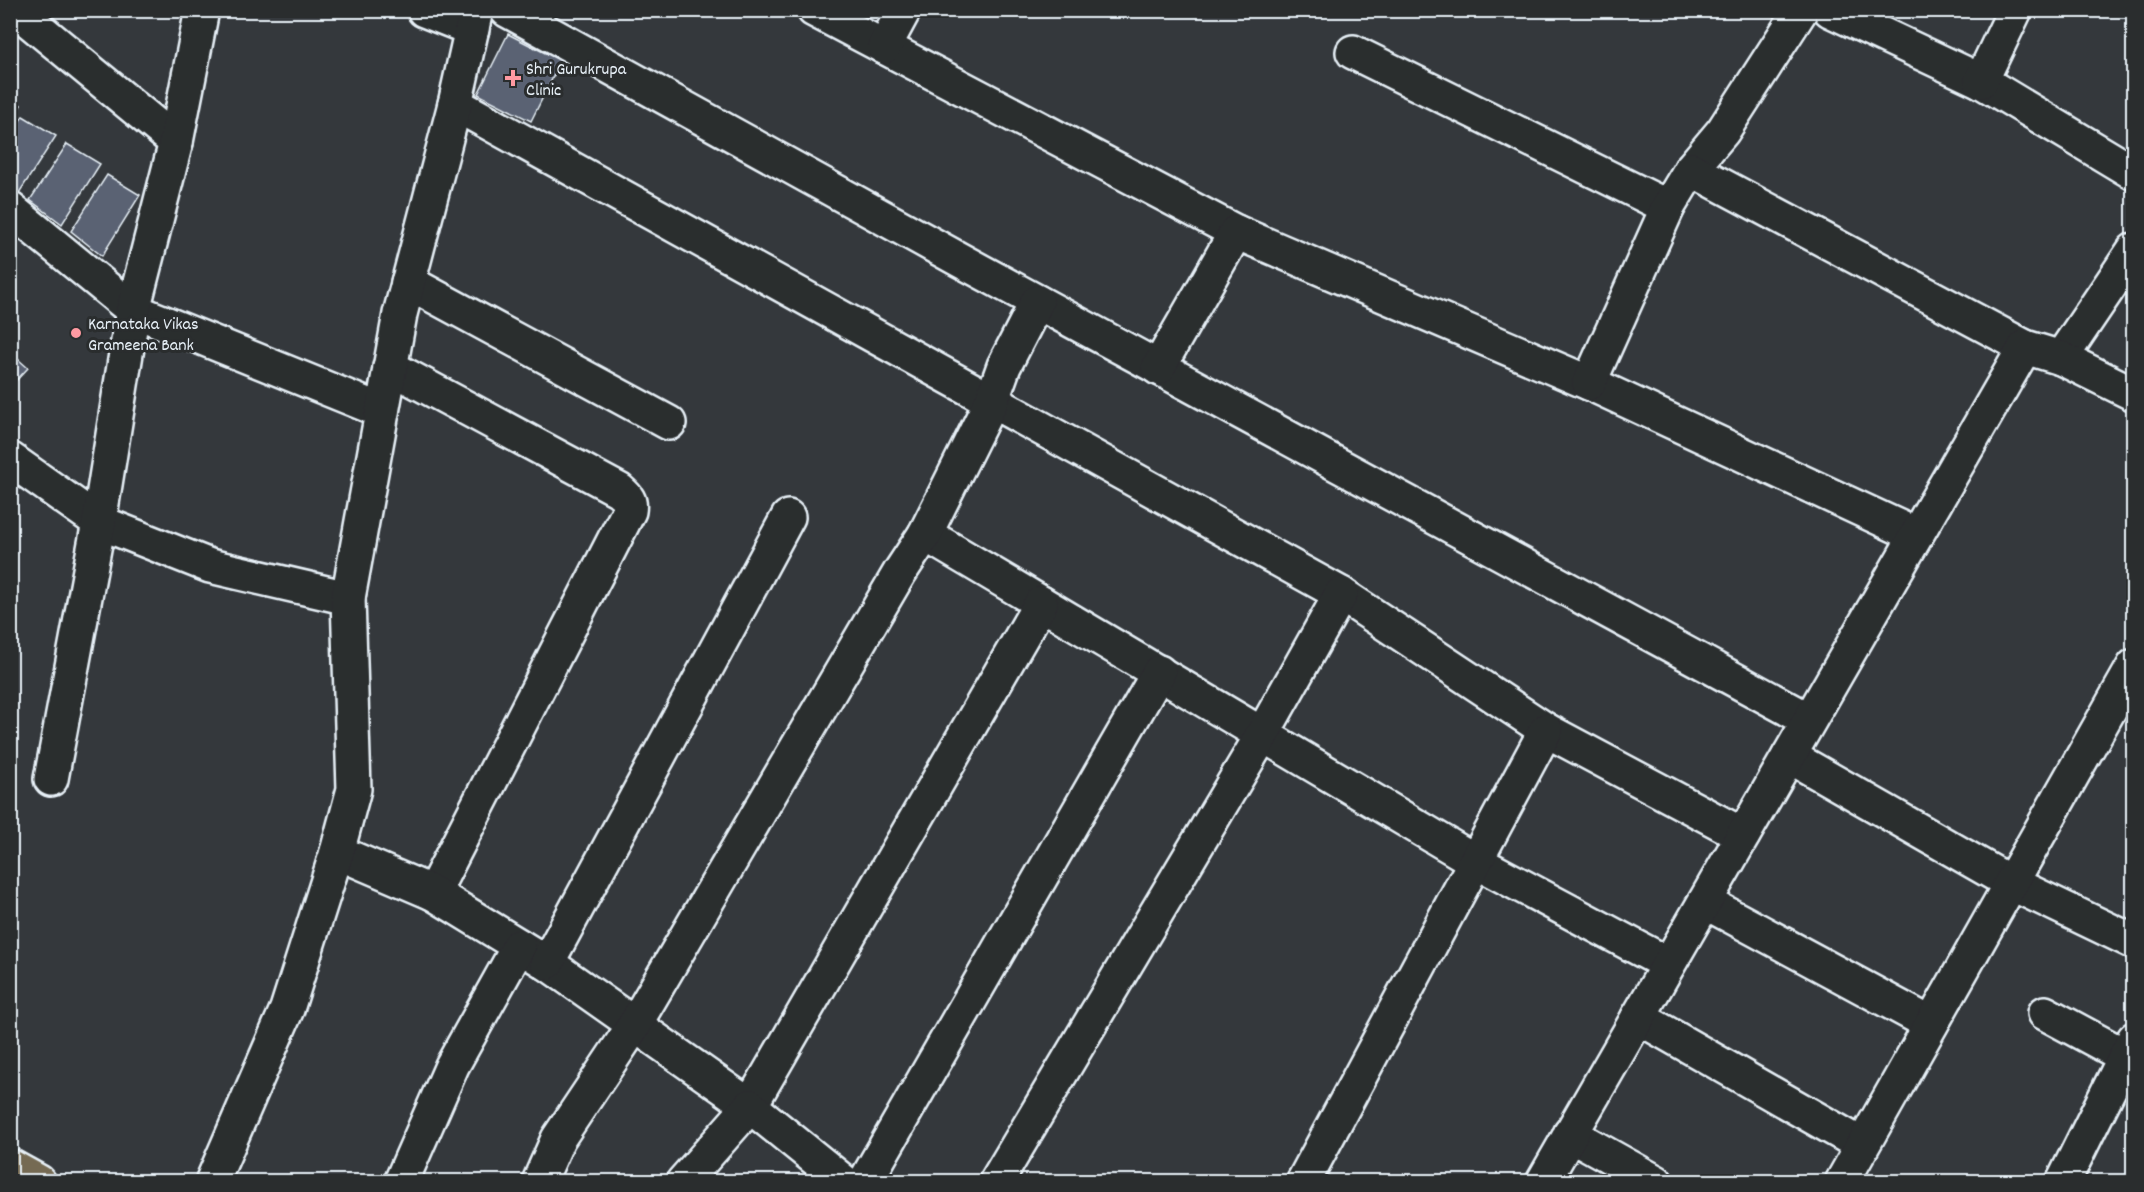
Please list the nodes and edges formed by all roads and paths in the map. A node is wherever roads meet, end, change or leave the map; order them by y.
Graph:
1 (16, 10) edge
2 (202, 10) edge
3 (424, 10) edge
4 (507, 10) edge
5 (814, 10) edge
6 (904, 10) edge
7 (1801, 10) edge
8 (1830, 10) edge
9 (2015, 10) edge
10 (474, 20) edge
11 (884, 47) junction
12 (1353, 52) dead end
13 (1981, 81) junction
14 (455, 104) junction
15 (176, 142) junction
16 (1691, 169) junction
17 (2133, 173) edge
18 (1668, 207) junction
19 (10, 209) edge
20 (1236, 232) junction
21 (2133, 250) edge
22 (408, 282) junction
23 (1037, 302) junction
24 (133, 310) junction
25 (2025, 346) junction
26 (2061, 358) junction
27 (390, 367) junction
28 (1158, 368) junction
29 (1589, 383) junction
30 (2133, 394) edge
31 (991, 402) junction
32 (382, 411) junction
33 (669, 423) dead end
34 (10, 459) edge
35 (788, 517) dead end
36 (99, 522) junction
37 (925, 534) junction
38 (1916, 535) junction
39 (1341, 594) junction
40 (348, 598) junction
41 (1041, 603) junction
42 (2133, 666) edge
43 (1159, 672) junction
44 (2125, 701) edge
45 (1809, 720) junction
46 (1546, 730) junction
47 (1263, 734) junction
48 (1789, 756) junction
49 (51, 779) dead end
50 (1743, 836) junction
51 (337, 852) junction
52 (1475, 861) junction
53 (2011, 883) junction
54 (433, 892) junction
55 (1704, 902) junction
56 (2133, 942) edge
57 (519, 946) junction
58 (547, 963) junction
59 (1668, 964) junction
60 (2045, 1012) dead end
61 (1638, 1017) junction
62 (635, 1024) junction
63 (1931, 1024) junction
64 (2131, 1052) edge
65 (750, 1106) junction
66 (1570, 1134) junction
67 (1862, 1145) junction
68 (10, 1166) edge
69 (835, 1179) edge
70 (39, 1182) edge
71 (212, 1182) edge
72 (400, 1182) edge
73 (539, 1182) edge
74 (683, 1182) edge
75 (865, 1182) edge
76 (996, 1182) edge
77 (1303, 1182) edge
78 (1543, 1182) edge
79 (1656, 1182) edge
80 (1842, 1182) edge
81 (2063, 1182) edge

1 - 15 street
2 - 15 street
3 - 10 street
4 - 23 street
5 - 11 street
6 - 11 street
7 - 16 street
8 - 13 street
9 - 13 street
10 - 14 street
11 - 20 street
12 - 18 street
13 - 17 street
14 - 22 street
14 - 31 street
15 - 24 street
16 - 18 street
16 - 25 street
18 - 29 street
19 - 24 street
20 - 28 street
20 - 29 street
21 - 26 street
22 - 27 street
22 - 33 street
23 - 28 street
23 - 31 street
24 - 32 street
24 - 36 street
25 - 26 street
25 - 38 street
26 - 30 street
27 - 32 street
27 - 54 street
28 - 45 street
29 - 38 street
31 - 37 street
31 - 39 street
32 - 40 street
34 - 36 street
35 - 58 street
36 - 40 street
36 - 49 street
37 - 41 street
37 - 62 street
38 - 45 street
39 - 46 street
39 - 47 street
40 - 51 street
41 - 43 street
41 - 65 street
42 - 44 street
43 - 47 street
43 - 75 street
44 - 53 street
45 - 48 street
46 - 50 street
46 - 52 street
47 - 52 street
47 - 76 street
48 - 50 street
48 - 53 street
50 - 55 street
51 - 54 street
51 - 71 street
52 - 59 street
52 - 77 street
53 - 56 street
53 - 63 street
54 - 57 street
55 - 59 street
55 - 63 street
57 - 58 street
57 - 72 street
58 - 62 street
59 - 61 street
60 - 64 street
61 - 66 street
61 - 67 street
62 - 65 street
62 - 73 street
63 - 67 street
64 - 81 street
65 - 69 street
65 - 74 street
66 - 78 street
66 - 79 street
67 - 80 street
68 - 70 highway

